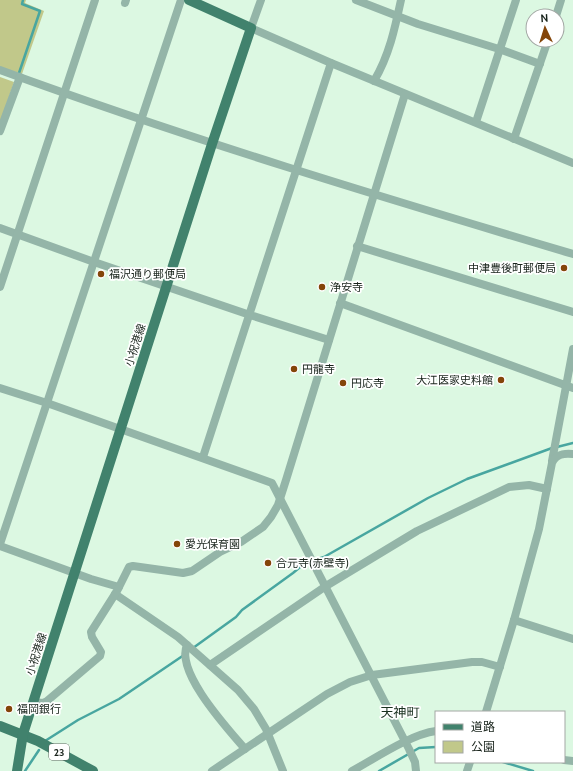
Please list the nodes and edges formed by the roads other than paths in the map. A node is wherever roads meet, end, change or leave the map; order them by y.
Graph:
1 (95, 0) edge
2 (181, 0) edge
3 (189, 0) edge
4 (261, 0) edge
5 (356, 0) edge
6 (402, 0) edge
7 (516, 0) edge
8 (398, 16) junction
9 (251, 28) junction
10 (545, 48) edge
11 (499, 49) junction
12 (331, 63) junction
13 (540, 64) junction
14 (0, 70) edge
15 (20, 77) junction
16 (374, 81) junction
17 (64, 94) junction
18 (405, 94) junction
19 (142, 119) junction
20 (476, 122) junction
21 (0, 131) edge
22 (514, 139) junction
23 (212, 144) junction
24 (573, 162) edge
25 (296, 171) junction
26 (375, 196) junction
27 (0, 228) edge
28 (18, 234) junction
29 (357, 246) junction
30 (573, 254) edge
31 (94, 262) junction
32 (166, 287) junction
33 (0, 288) edge
34 (340, 303) junction
35 (573, 312) edge
36 (250, 315) junction
37 (329, 340) junction
38 (573, 349) edge
39 (569, 387) edge
40 (0, 388) edge
41 (47, 403) junction
42 (120, 430) junction
43 (573, 454) edge
44 (203, 457) junction
45 (551, 466) junction
46 (547, 489) junction
47 (280, 498) junction
48 (0, 545) edge
49 (74, 573) junction
50 (326, 586) junction
51 (117, 591) junction
52 (514, 620) junction
53 (573, 639) edge
54 (187, 645) junction
55 (210, 665) junction
56 (500, 667) junction
57 (372, 675) junction
58 (34, 702) junction
59 (486, 711) edge
60 (0, 726) edge
61 (435, 731) edge
62 (268, 733) junction
63 (23, 734) junction
64 (406, 742) junction
65 (245, 749) junction
66 (17, 771) edge
67 (93, 771) edge
68 (212, 771) edge
69 (283, 771) edge
70 (352, 771) edge
71 (416, 771) edge

1 - 17 street
2 - 19 street
3 - 9 main road
4 - 9 street
5 - 8 street
6 - 8 street
7 - 11 street
8 - 11 street
8 - 16 street
9 - 12 street
9 - 23 main road, 小祝港線
10 - 13 street
11 - 13 street
11 - 20 street
12 - 16 street
12 - 25 street
13 - 22 street
14 - 15 street
15 - 17 street
15 - 21 street
16 - 18 street
17 - 19 street
17 - 28 street
18 - 20 street
18 - 26 street
19 - 23 street
19 - 31 street
20 - 22 street
22 - 24 street
23 - 25 street
23 - 32 main road, 小祝港線
25 - 26 street
25 - 36 street
26 - 29 street
26 - 30 street
27 - 28 street
28 - 31 street
28 - 33 street
29 - 34 street
29 - 35 street
31 - 32 street
31 - 41 street
32 - 36 street
32 - 42 main road, 小祝港線
34 - 37 street
34 - 39 street
36 - 37 street
36 - 44 street
37 - 47 street
38 - 39 street
39 - 45 street
40 - 41 street
41 - 42 street
41 - 48 street
42 - 44 street
42 - 49 main road, 小祝港線
43 - 45 street
44 - 47 street
45 - 46 street
46 - 50 street
46 - 52 street
47 - 50 street
47 - 51 street
48 - 49 street
49 - 51 street
49 - 58 main road, 小祝港線
50 - 55 street
50 - 57 street
51 - 54 street
51 - 58 street
52 - 53 street
52 - 56 street
54 - 55 street
54 - 65 street
55 - 62 street
56 - 57 street
56 - 59 street
57 - 62 street
57 - 64 street
58 - 63 main road, 小祝港線
60 - 63 main road
61 - 64 street
62 - 65 street
62 - 69 street
63 - 66 main road, 小祝港線
63 - 67 main road, 23
64 - 70 street
64 - 71 street
65 - 68 street

